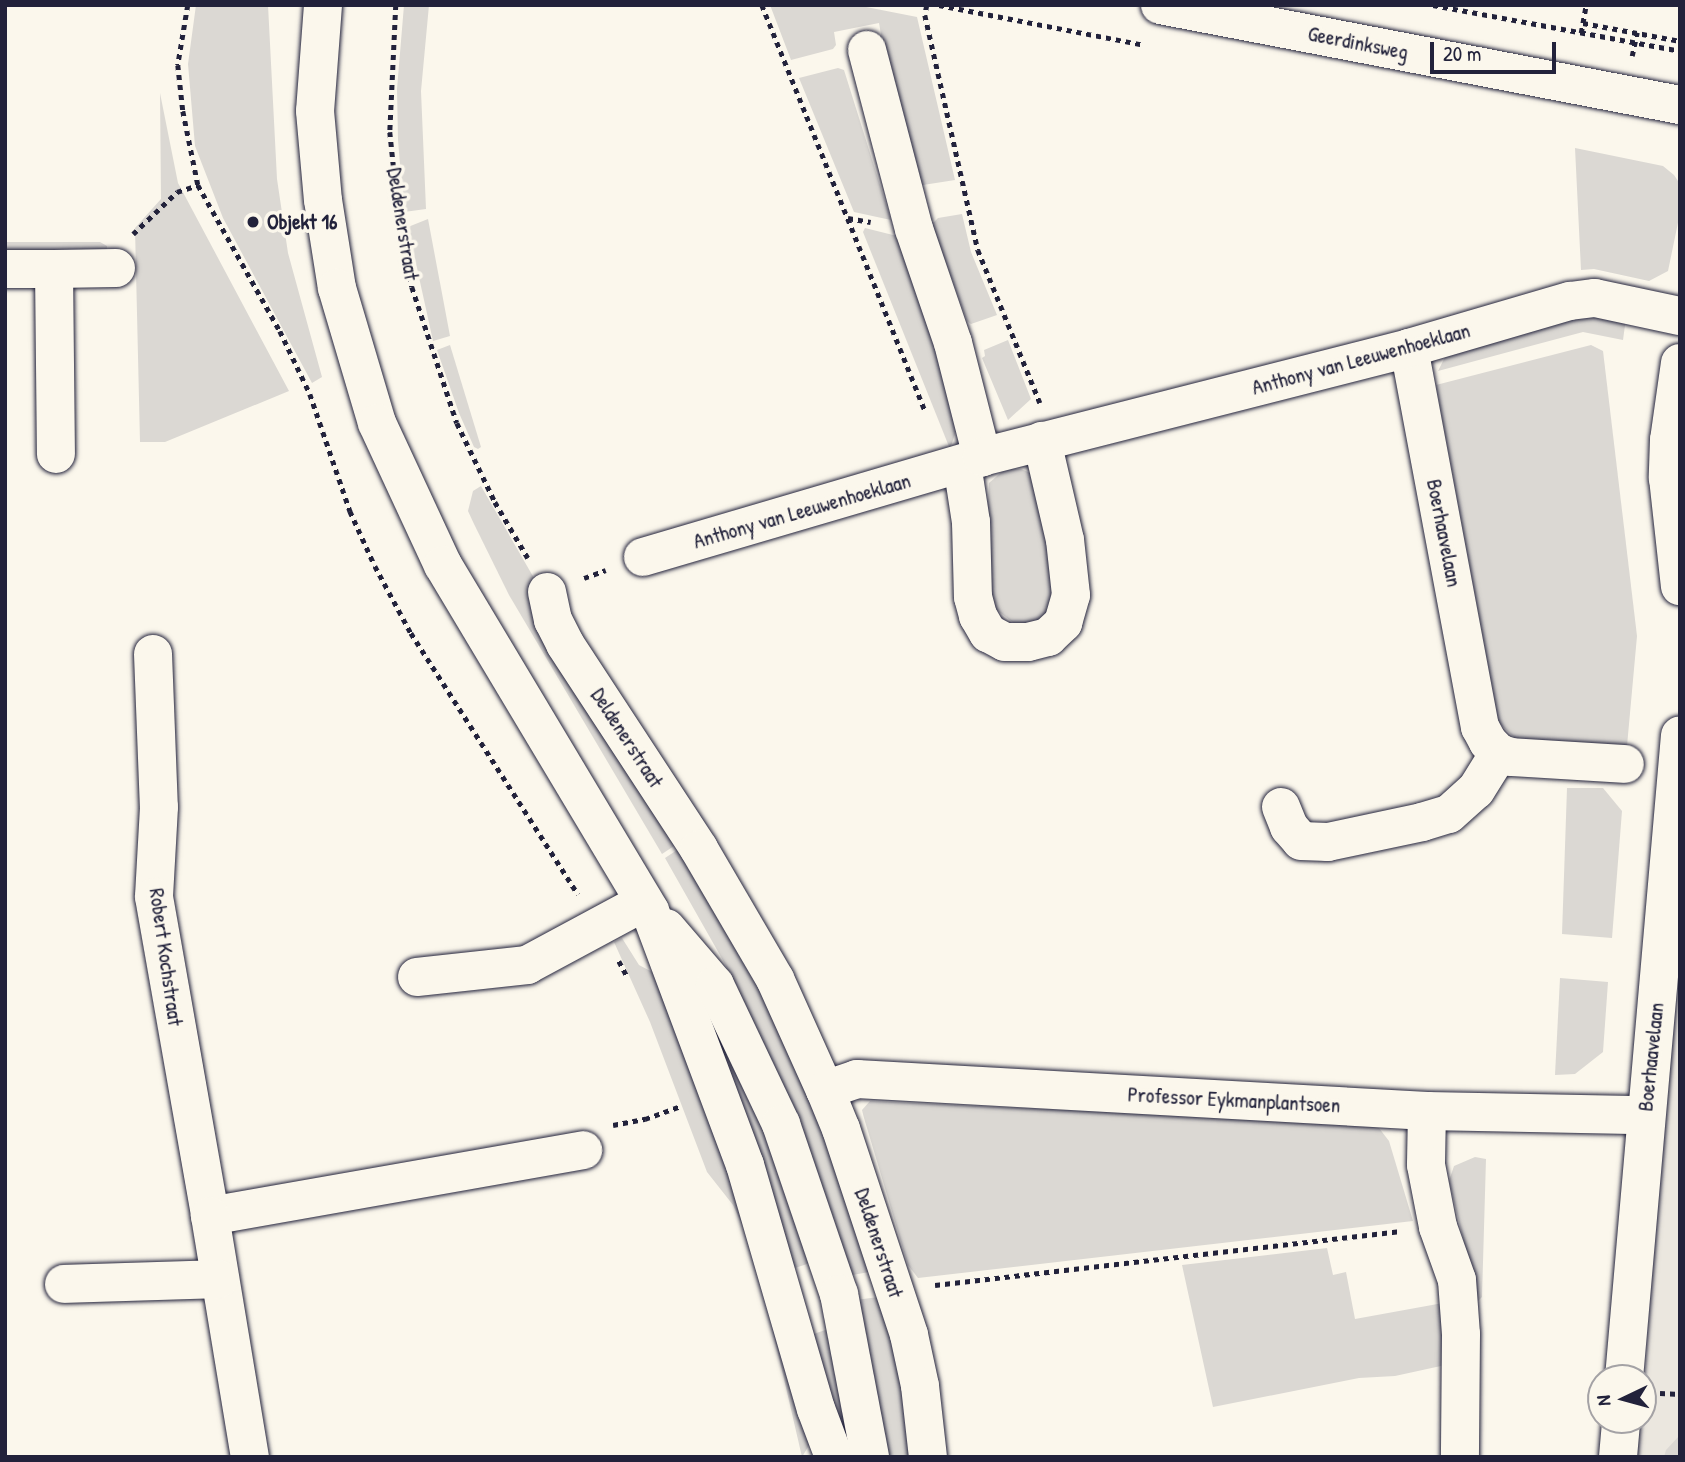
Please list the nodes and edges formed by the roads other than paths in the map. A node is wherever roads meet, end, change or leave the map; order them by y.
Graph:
1 (323, 5) edge
2 (1160, 5) edge
3 (867, 50) dead end
4 (1680, 105) edge
5 (116, 268) road end
6 (5, 269) edge
7 (54, 269) junction
8 (1680, 316) edge
9 (1409, 348) junction
10 (1680, 363) edge
11 (1048, 439) junction
12 (56, 454) dead end
13 (964, 463) junction
14 (643, 557) road end
15 (1680, 586) edge
16 (547, 592) road end
17 (153, 654) dead end
18 (1499, 753) junction
19 (1679, 754) edge
20 (1625, 764) dead end
21 (1281, 807) dead end
22 (647, 907) junction
23 (416, 977) dead end
24 (1668, 1012) edge
25 (824, 1090) junction
26 (1427, 1111) junction
27 (1645, 1115) junction
28 (583, 1150) road end
29 (210, 1216) junction
30 (219, 1279) junction
31 (64, 1284) dead end
32 (1625, 1364) edge
33 (1620, 1434) edge
34 (250, 1457) edge
35 (834, 1457) edge
36 (870, 1457) edge
37 (929, 1457) edge
38 (1460, 1457) edge
39 (1618, 1457) edge

1 - 22 street
2 - 4 street, Geerdinksweg
3 - 13 street
5 - 7 street
6 - 7 street
7 - 12 street
8 - 9 street, Anthony van Leeuwenhoeklaan
9 - 11 street, Anthony van Leeuwenhoeklaan
9 - 18 street, Boerhaavelaan
10 - 15 street
11 - 13 street, Anthony van Leeuwenhoeklaan
11 - 13 street
13 - 14 street, Anthony van Leeuwenhoeklaan
16 - 25 street, Deldenerstraat
17 - 29 street, Robert Kochstraat
18 - 20 street
18 - 21 street
19 - 24 street, Boerhaavelaan
22 - 23 street
22 - 35 street
22 - 36 street
24 - 27 street, Boerhaavelaan
25 - 26 street, Professor Eykmanplantsoen
25 - 37 street, Deldenerstraat
26 - 27 street, Professor Eykmanplantsoen
26 - 38 street
27 - 32 street, Boerhaavelaan
28 - 29 street
29 - 30 street, Robert Kochstraat
30 - 31 street
30 - 34 street, Robert Kochstraat
33 - 39 street

